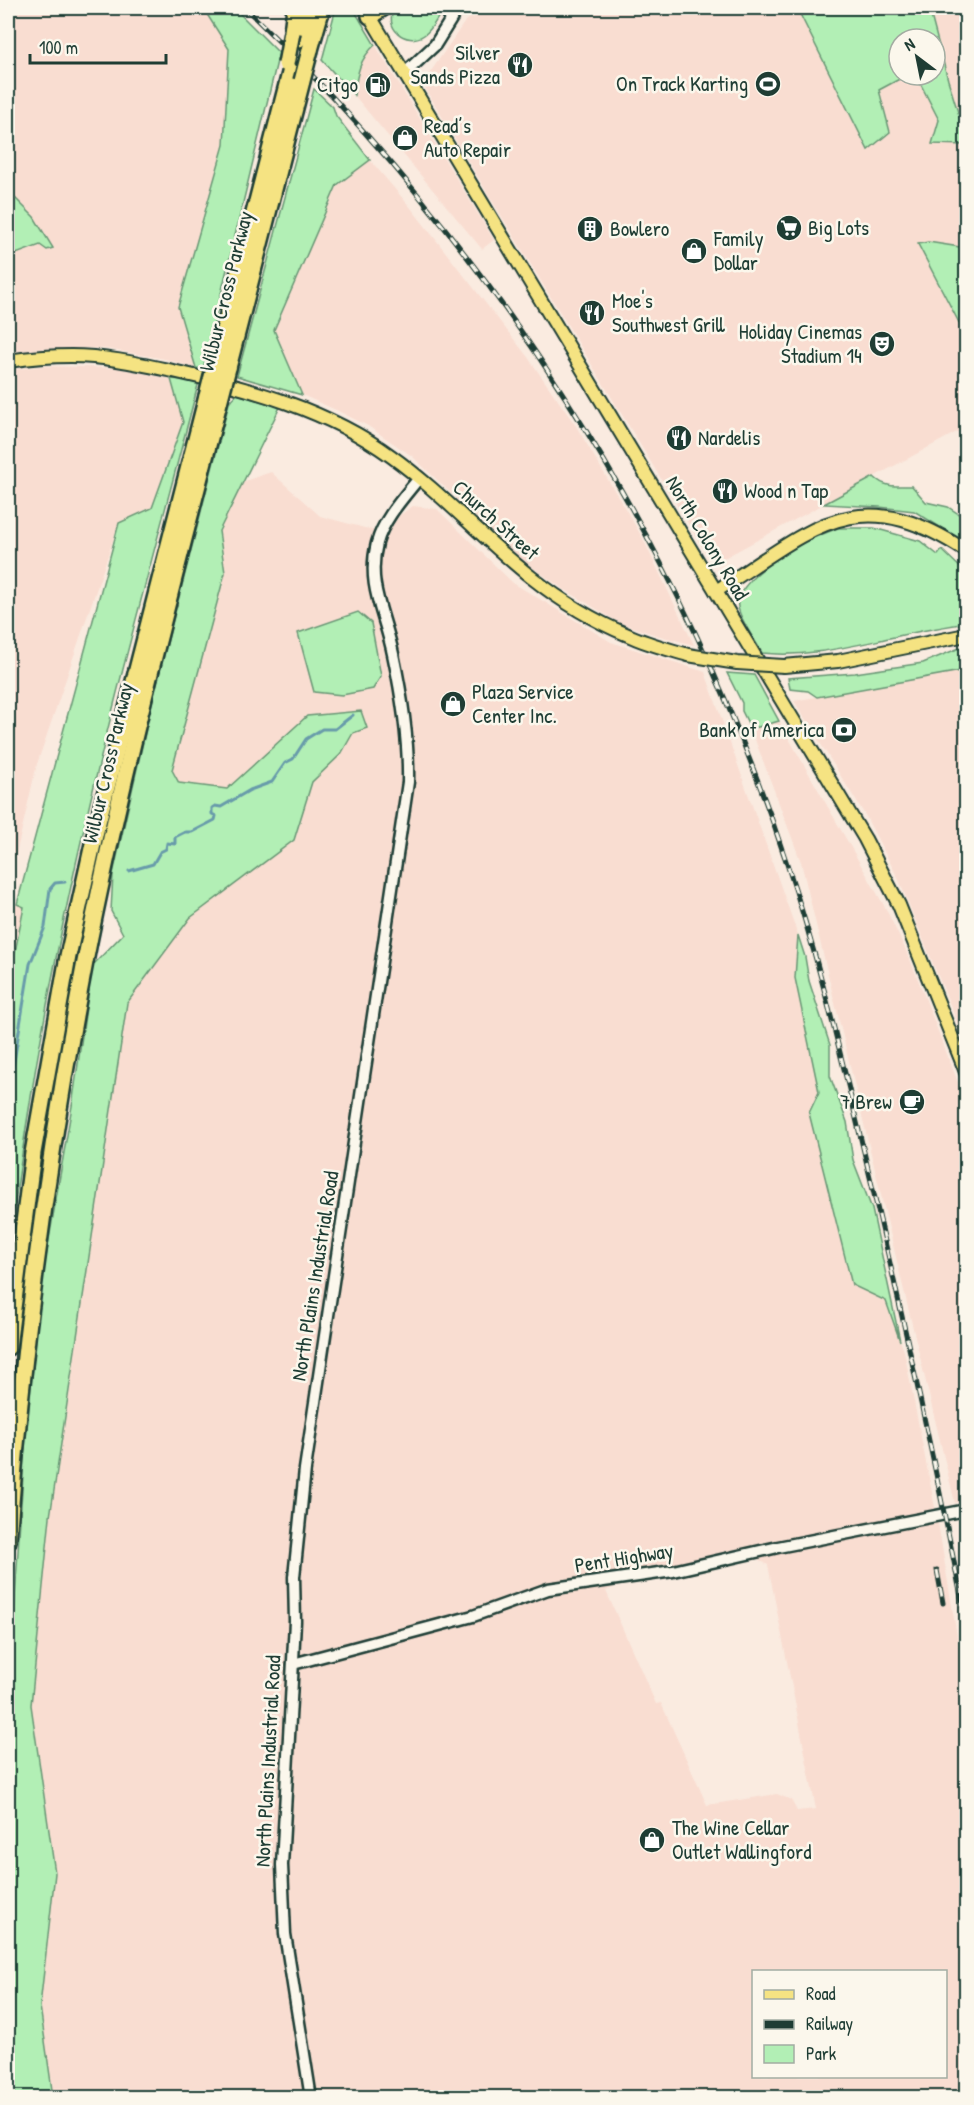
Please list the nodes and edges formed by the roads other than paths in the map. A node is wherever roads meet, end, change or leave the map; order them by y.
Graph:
1 (295, 8) edge
2 (307, 8) edge
3 (322, 8) edge
4 (458, 8) edge
5 (373, 10) edge
6 (301, 40) junction
7 (405, 73) junction
8 (8, 362) edge
9 (221, 367) junction
10 (213, 398) junction
11 (419, 478) junction
12 (966, 551) edge
13 (716, 591) junction
14 (966, 635) edge
15 (966, 1072) edge
16 (8, 1347) edge
17 (966, 1510) edge
18 (8, 1542) edge
19 (293, 1664) junction
20 (311, 2097) edge

1 - 6 highway
2 - 6 highway, Wilbur Cross Parkway
3 - 6 highway, Wilbur Cross Parkway
4 - 7 street
5 - 7 main road, North Colony Road
6 - 9 highway, Wilbur Cross Parkway, bridge
6 - 9 highway, Wilbur Cross Parkway, bridge
7 - 13 main road, North Colony Road
8 - 11 main road, Church Street
9 - 10 highway, Wilbur Cross Parkway, bridge
10 - 16 highway, Wilbur Cross Parkway
10 - 18 highway, Wilbur Cross Parkway
11 - 14 main road, Church Street, bridge
11 - 19 street, North Plains Industrial Road
12 - 13 main road
13 - 15 main road, North Colony Road
17 - 19 street, Pent Highway
19 - 20 street, North Plains Industrial Road

